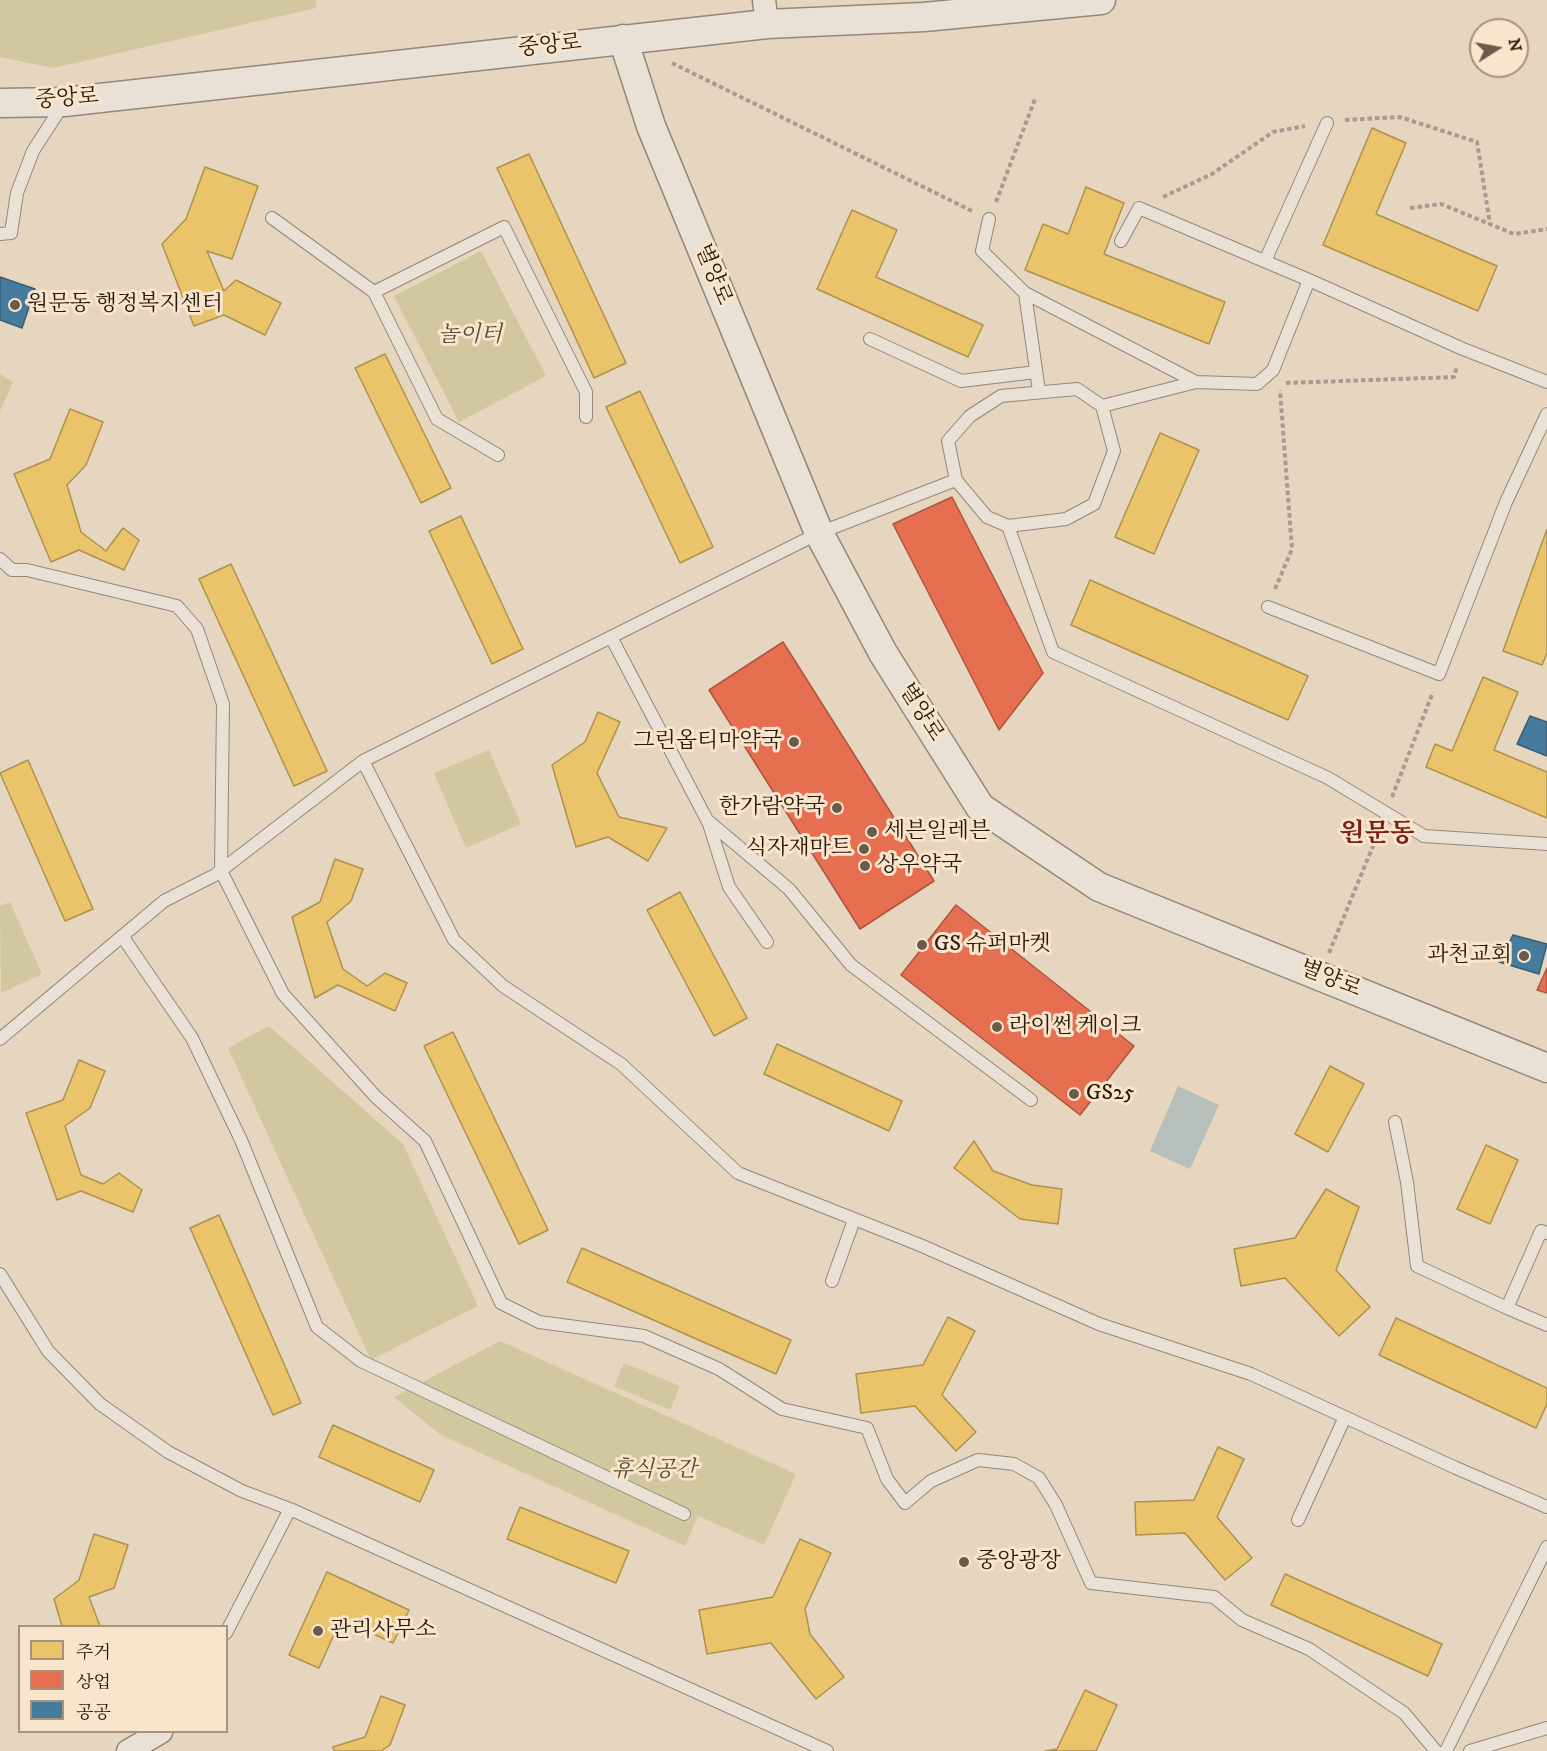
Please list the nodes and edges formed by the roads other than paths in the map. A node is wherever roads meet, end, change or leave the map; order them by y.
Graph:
1 (1101, 0) edge
2 (765, 12) edge
3 (623, 39) junction
4 (64, 102) junction
5 (0, 104) edge
6 (1327, 123) dead end
7 (272, 218) dead end
8 (989, 219) road end
9 (0, 234) edge
10 (1121, 241) dead end
11 (1265, 261) junction
12 (1309, 280) junction
13 (374, 292) junction
14 (1025, 293) junction
15 (870, 339) dead end
16 (1036, 372) junction
17 (1196, 382) junction
18 (1547, 382) edge
19 (1039, 391) junction
20 (1102, 406) junction
21 (1547, 414) edge
22 (586, 417) dead end
23 (498, 455) dead end
24 (956, 480) junction
25 (1008, 526) junction
26 (819, 534) junction
27 (0, 559) edge
28 (1268, 607) road end
29 (610, 637) junction
30 (363, 761) junction
31 (707, 820) junction
32 (1547, 844) edge
33 (221, 871) junction
34 (122, 936) junction
35 (767, 942) dead end
36 (0, 1039) edge
37 (1547, 1068) edge
38 (1031, 1100) dead end
39 (1395, 1122) dead end
40 (854, 1220) junction
41 (1547, 1233) edge
42 (0, 1274) edge
43 (832, 1281) dead end
44 (1507, 1308) junction
45 (1547, 1325) edge
46 (1345, 1417) junction
47 (1547, 1507) edge
48 (290, 1509) junction
49 (684, 1514) dead end
50 (1298, 1520) dead end
51 (1547, 1547) edge
52 (228, 1629) edge
53 (1547, 1728) edge
54 (158, 1733) edge
55 (128, 1751) edge
56 (827, 1751) edge
57 (1436, 1751) edge
58 (1446, 1751) edge
59 (1470, 1751) edge

1 - 2 street, 중앙로
2 - 3 street, 중앙로
3 - 4 street, 중앙로
3 - 26 street, 별양로
4 - 5 street, 중앙로
4 - 9 lane
6 - 11 lane
7 - 13 lane
8 - 14 lane
10 - 11 lane
11 - 12 lane
12 - 17 lane
12 - 18 lane
13 - 22 lane
13 - 23 lane
14 - 16 lane
14 - 17 lane
15 - 16 lane
16 - 19 lane
17 - 20 lane
19 - 20 lane
19 - 24 lane
20 - 25 lane
21 - 28 lane
24 - 25 lane
24 - 26 lane
25 - 32 lane
26 - 29 lane
26 - 37 street, 별양로
27 - 33 lane
29 - 30 lane
29 - 31 lane
30 - 33 lane
30 - 40 lane
31 - 35 lane
31 - 38 lane
33 - 34 lane
33 - 57 lane
34 - 36 lane
34 - 49 lane
39 - 44 lane
40 - 43 lane
40 - 46 lane
41 - 44 lane
42 - 48 lane
44 - 45 lane
46 - 47 lane
46 - 50 lane
48 - 52 lane
48 - 56 lane
51 - 58 lane
53 - 59 lane
54 - 55 street

